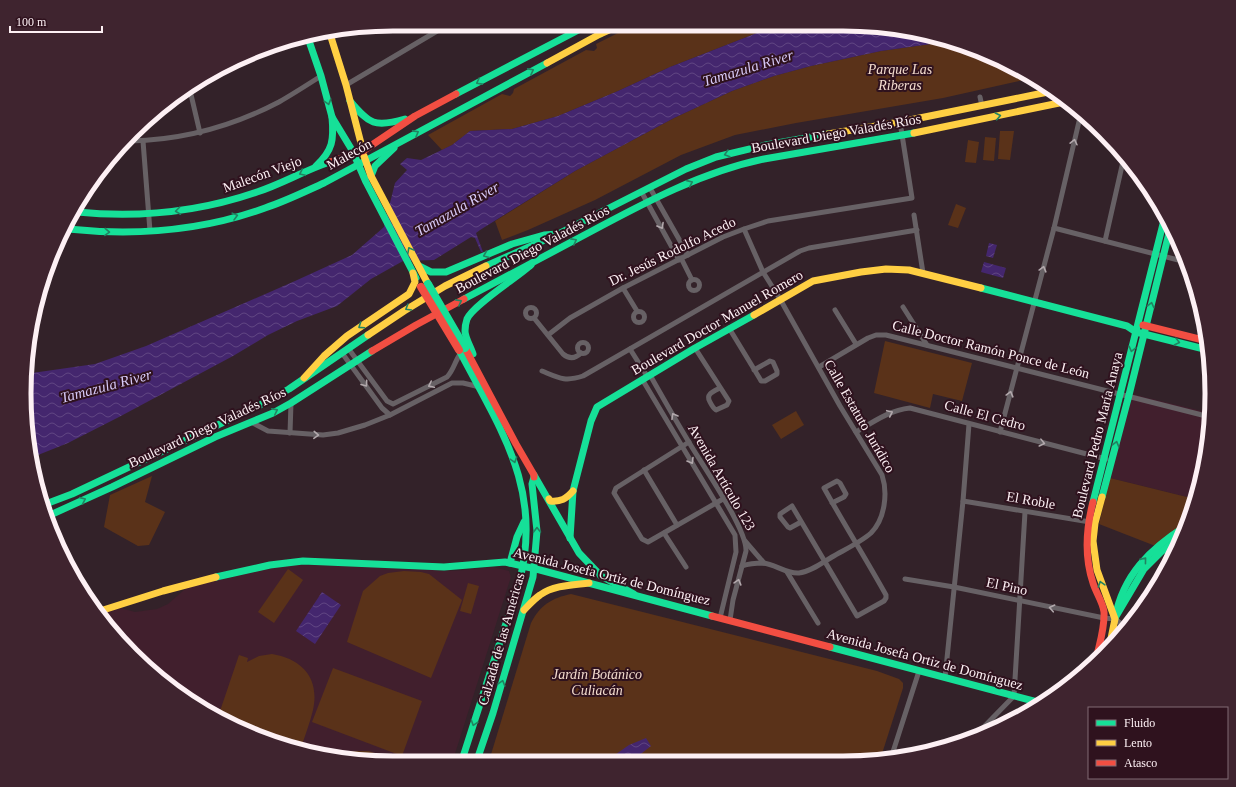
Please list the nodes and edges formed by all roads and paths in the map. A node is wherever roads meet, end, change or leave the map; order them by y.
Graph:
1 (437, 31) edge
2 (576, 31) edge
3 (601, 31) edge
4 (608, 31) edge
5 (600, 34) junction
6 (331, 36) edge
7 (309, 41) edge
8 (321, 76) junction
9 (346, 85) junction
10 (191, 93) edge
11 (1045, 93) edge
12 (980, 96) dead end
13 (350, 101) junction
14 (1059, 103) edge
15 (982, 106) junction
16 (415, 116) junction
17 (332, 117) junction
18 (1080, 119) edge
19 (900, 122) junction
20 (200, 133) junction
21 (902, 134) junction
22 (133, 141) edge
23 (143, 141) junction
24 (397, 143) junction
25 (363, 151) junction
26 (354, 155) junction
27 (362, 162) junction
28 (1123, 164) edge
29 (316, 167) junction
30 (370, 179) junction
31 (646, 190) junction
32 (656, 198) junction
33 (648, 203) junction
34 (80, 212) edge
35 (149, 214) junction
36 (914, 215) dead end
37 (1164, 225) edge
38 (744, 228) junction
39 (1054, 228) junction
40 (70, 229) edge
41 (917, 230) junction
42 (150, 231) junction
43 (1168, 233) edge
44 (558, 234) junction
45 (1105, 241) junction
46 (688, 255) junction
47 (1159, 255) junction
48 (680, 259) junction
49 (1179, 260) edge
50 (531, 265) junction
51 (419, 266) junction
52 (763, 272) junction
53 (413, 273) junction
54 (923, 273) junction
55 (692, 280) dead end
56 (623, 288) junction
57 (780, 299) junction
58 (1035, 301) junction
59 (903, 307) dead end
60 (835, 310) dead end
61 (637, 311) dead end
62 (534, 318) dead end
63 (1142, 324) junction
64 (1127, 326) junction
65 (729, 328) junction
66 (1140, 333) junction
67 (548, 335) junction
68 (1201, 340) edge
69 (856, 344) junction
70 (927, 345) junction
71 (695, 348) junction
72 (630, 349) junction
73 (1202, 349) edge
74 (462, 350) junction
75 (345, 351) junction
76 (581, 353) dead end
77 (354, 362) junction
78 (818, 367) junction
79 (477, 368) junction
80 (1017, 368) junction
81 (754, 370) junction
82 (542, 371) dead end
83 (646, 377) junction
84 (304, 378) junction
85 (480, 386) junction
86 (720, 388) junction
87 (1125, 394) junction
88 (291, 403) junction
89 (390, 414) junction
90 (1204, 415) edge
91 (251, 422) junction
92 (969, 424) junction
93 (856, 432) junction
94 (1000, 432) junction
95 (290, 433) junction
96 (689, 442) junction
97 (682, 446) junction
98 (1108, 459) junction
99 (644, 470) junction
100 (534, 475) junction
101 (573, 491) junction
102 (549, 499) junction
103 (723, 499) junction
104 (963, 501) junction
105 (48, 503) edge
106 (716, 503) junction
107 (832, 503) junction
108 (1025, 512) junction
109 (52, 514) edge
110 (525, 520) junction
111 (802, 522) junction
112 (1092, 523) junction
113 (677, 525) junction
114 (664, 533) junction
115 (1177, 533) edge
116 (570, 539) junction
117 (744, 540) junction
118 (855, 543) junction
119 (1172, 543) edge
120 (824, 561) junction
121 (510, 563) junction
122 (764, 563) junction
123 (523, 566) junction
124 (742, 566) junction
125 (686, 567) dead end
126 (534, 568) junction
127 (787, 572) junction
128 (905, 579) dead end
129 (589, 583) junction
130 (954, 587) junction
131 (634, 594) junction
132 (1020, 601) junction
133 (103, 610) edge
134 (523, 610) junction
135 (720, 618) junction
136 (1104, 618) junction
137 (1115, 619) junction
138 (730, 620) junction
139 (818, 623) dead end
140 (1122, 624) edge
141 (1110, 638) edge
142 (1098, 651) edge
143 (920, 671) junction
144 (945, 678) junction
145 (1014, 696) junction
146 (1034, 701) edge
147 (984, 727) edge
148 (893, 753) edge
149 (463, 756) edge
150 (478, 756) edge

1 - 9 street
2 -> 16 main road, Malecón Viejo
3 - 5 main road
4 - 5 main road, Malecón
24 -> 5 main road, Malecón
6 - 9 main road
7 - 8 main road
8 -> 17 main road
8 - 20 street
9 - 13 main road
10 - 20 street
11 - 15 main road, Boulevard Diego Valadés Ríos
12 - 15 street
13 - 16 main road
13 - 25 main road
21 -> 14 main road, Boulevard Diego Valadés Ríos
15 - 19 main road, Boulevard Diego Valadés Ríos
16 - 25 main road, Malecón Viejo
17 - 26 main road
17 - 29 main road
39 -> 18 street
19 - 21 street
19 -> 31 main road, Boulevard Diego Valadés Ríos
20 - 23 street
32 -> 21 main road, Boulevard Diego Valadés Ríos
21 - 38 street, Dr. Jesús Rodolfo Acedo
22 - 23 street
23 - 35 street
24 - 27 main road, Malecón
24 - 30 main road
25 - 26 main road, Malecón Viejo
25 - 27 main road
26 - 27 main road
26 - 29 main road, Malecón Viejo
27 - 30 main road
42 -> 27 main road, Malecón
28 - 45 street
29 -> 35 main road, Malecón Viejo
51 -> 30 main road
30 - 53 main road
31 - 32 street
31 - 33 street
31 - 44 main road, Boulevard Diego Valadés Ríos
32 - 33 main road, Boulevard Diego Valadés Ríos
32 - 46 street
33 -> 48 street
50 -> 33 main road, Boulevard Diego Valadés Ríos
34 - 35 main road, Malecón Viejo
35 - 42 street
36 - 41 street
37 - 47 main road, Boulevard Pedro María Anaya
38 - 46 street, Dr. Jesús Rodolfo Acedo
38 - 52 street, Calle Estatuto Jurídico
39 - 45 street
58 -> 39 street
40 -> 42 main road, Malecón
41 - 52 street
41 - 54 street
43 - 47 main road, Boulevard Pedro María Anaya
44 -> 51 main road
44 -> 75 main road, Boulevard Diego Valadés Ríos
45 - 47 street
46 - 48 street, Dr. Jesús Rodolfo Acedo
47 - 49 street
47 - 63 main road, Boulevard Pedro María Anaya
48 - 55 street
48 - 56 street, Dr. Jesús Rodolfo Acedo
77 -> 50 main road, Boulevard Diego Valadés Ríos
50 - 79 main road
51 - 74 main road, bridge
52 - 57 street, Calle Estatuto Jurídico
52 - 72 street
53 - 74 main road, bridge
53 -> 84 main road
54 - 57 main road, Boulevard Doctor Manuel Romero
54 - 58 main road, Boulevard Doctor Manuel Romero
56 - 61 street
56 - 67 street, Dr. Jesús Rodolfo Acedo
57 - 65 main road, Boulevard Doctor Manuel Romero
57 - 78 street, Calle Estatuto Jurídico
58 - 64 main road, Boulevard Doctor Manuel Romero
58 - 80 street
59 - 70 street
60 - 69 street
62 - 67 street
63 - 64 main road, Boulevard Doctor Manuel Romero
63 - 66 main road, Boulevard Pedro María Anaya
63 - 68 main road, Boulevard Doctor Manuel Romero
64 - 66 main road, Boulevard Doctor Manuel Romero
65 - 71 main road, Boulevard Doctor Manuel Romero
65 - 81 street
66 -> 73 main road, Boulevard Doctor Manuel Romero
66 - 87 main road, Boulevard Pedro María Anaya
67 - 76 street
69 - 70 street, Calle Doctor Ramón Ponce de León
69 - 78 street, Calle Doctor Ramón Ponce de León
70 - 80 street, Calle Doctor Ramón Ponce de León
71 - 83 main road, Boulevard Doctor Manuel Romero
71 - 86 street
72 - 82 street
72 - 83 street
74 -> 77 street
74 - 79 main road
74 - 85 main road, Calzada de las Américas
75 - 77 street
75 - 77 street
75 - 84 main road, Boulevard Diego Valadés Ríos
77 - 88 main road, Boulevard Diego Valadés Ríos
77 -> 89 street
78 - 93 street, Calle Estatuto Jurídico
79 - 100 main road
80 - 87 street, Calle Doctor Ramón Ponce de León
94 -> 80 street
81 - 81 street
96 -> 83 street, Avenida Artículo 123
83 - 97 street, Avenida Artículo 123
83 - 101 main road, Boulevard Doctor Manuel Romero
84 - 105 main road, Boulevard Diego Valadés Ríos
85 - 89 street
85 -> 110 main road, Calzada de las Américas
86 - 86 street
87 - 90 street, Calle Doctor Ramón Ponce de León
87 - 98 main road, Boulevard Pedro María Anaya
91 -> 88 main road, Boulevard Diego Valadés Ríos
88 - 95 street
95 -> 89 street
91 - 95 street
109 -> 91 main road, Boulevard Diego Valadés Ríos
93 -> 92 street, Calle El Cedro
92 - 94 street, Calle El Cedro
92 - 104 street
93 - 118 street, Calle Estatuto Jurídico
94 -> 98 street, Calle El Cedro
96 - 97 street
96 - 103 street, Avenida Artículo 123
97 - 99 street
97 -> 106 street, Avenida Artículo 123
98 - 112 main road, Boulevard Pedro María Anaya
99 - 113 street
99 - 114 street
100 - 102 main road
126 -> 100 main road, Calzada de las Américas
101 - 102 main road
101 - 116 main road, Boulevard Doctor Manuel Romero
102 - 116 main road
103 - 106 street
103 - 117 street, Avenida Artículo 123
104 - 108 street, El Roble
104 - 130 street
106 - 113 street
106 - 135 street, Avenida Artículo 123
107 - 107 street
107 - 118 street
108 - 112 street, El Roble
108 - 132 street
110 - 121 main road
110 - 123 main road, Calzada de las Américas
111 - 111 street
111 - 120 street
112 - 136 main road, Boulevard Pedro María Anaya
137 -> 112 main road, Boulevard Pedro María Anaya
113 - 114 street
114 - 125 street
137 -> 115 main road
116 - 131 main road
117 - 122 street
117 - 124 street, Avenida Artículo 123
118 - 120 street, Calle Estatuto Jurídico
118 - 120 street
119 - 137 main road
120 - 127 street, Calle Estatuto Jurídico
121 - 123 main road, Avenida Josefa Ortiz de Domínguez
121 - 133 main road, Avenida Josefa Ortiz de Domínguez
122 - 124 street
122 - 127 street, Calle Estatuto Jurídico
123 - 126 main road, Avenida Josefa Ortiz de Domínguez
123 -> 149 main road, Calzada de las Américas
138 -> 124 street, Avenida Artículo 123
126 - 129 main road, Avenida Josefa Ortiz de Domínguez
126 - 134 main road, Calzada de las Américas
127 - 139 street
128 - 130 street, El Pino
129 - 131 main road, Avenida Josefa Ortiz de Domínguez
129 - 134 main road
130 - 132 street, El Pino
130 - 144 street
131 - 135 main road, Avenida Josefa Ortiz de Domínguez
136 -> 132 street, El Pino
132 - 145 street
150 -> 134 main road, Calzada de las Américas
135 - 138 main road, Avenida Josefa Ortiz de Domínguez
136 - 137 street, El Pino
136 - 142 main road, Boulevard Pedro María Anaya
137 - 140 street
137 - 141 main road
138 - 143 main road, Avenida Josefa Ortiz de Domínguez
143 - 144 main road, Avenida Josefa Ortiz de Domínguez
143 - 148 street
144 - 145 main road, Avenida Josefa Ortiz de Domínguez
145 - 146 main road, Avenida Josefa Ortiz de Domínguez
145 - 147 street

